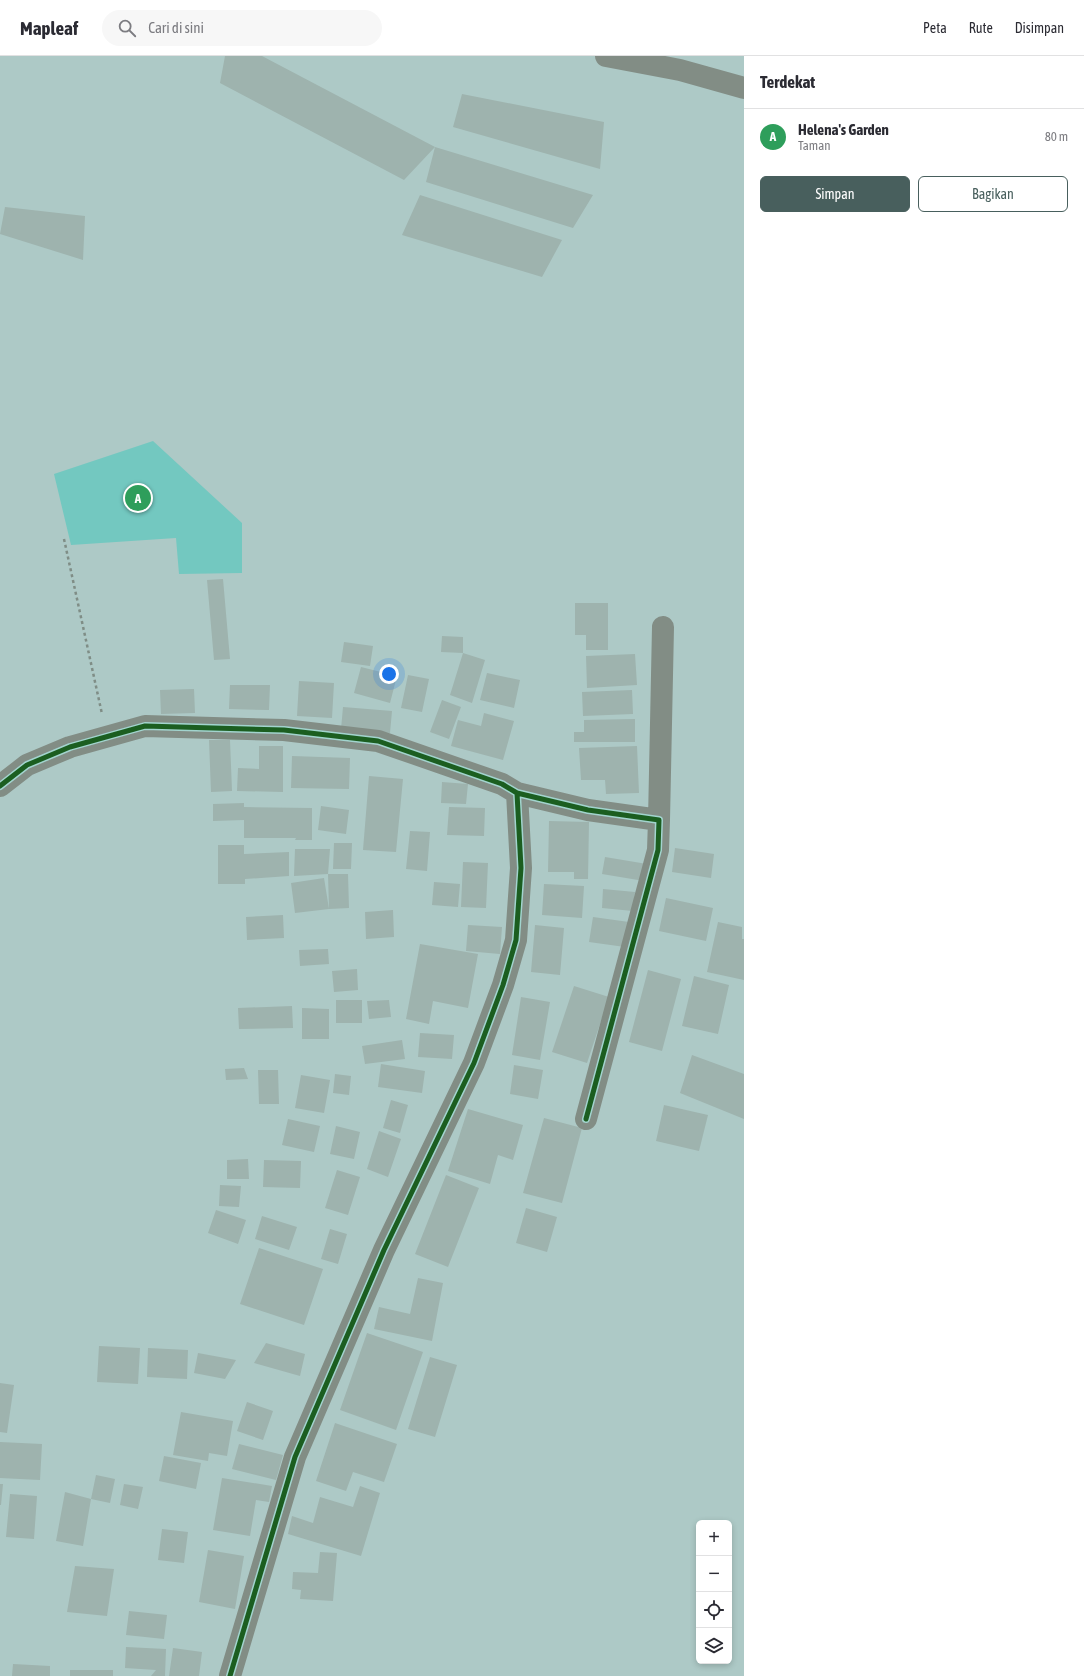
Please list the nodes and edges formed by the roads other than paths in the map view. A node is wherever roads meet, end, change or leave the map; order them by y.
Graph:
1 (606, 56) edge
2 (744, 88) edge
3 (663, 627) dead end
4 (0, 786) edge
5 (517, 793) junction
6 (659, 820) junction
7 (586, 1119) dead end
8 (230, 1676) edge

1 - 2 street
3 - 6 street
4 - 5 street
5 - 6 street
5 - 8 street
6 - 7 street

